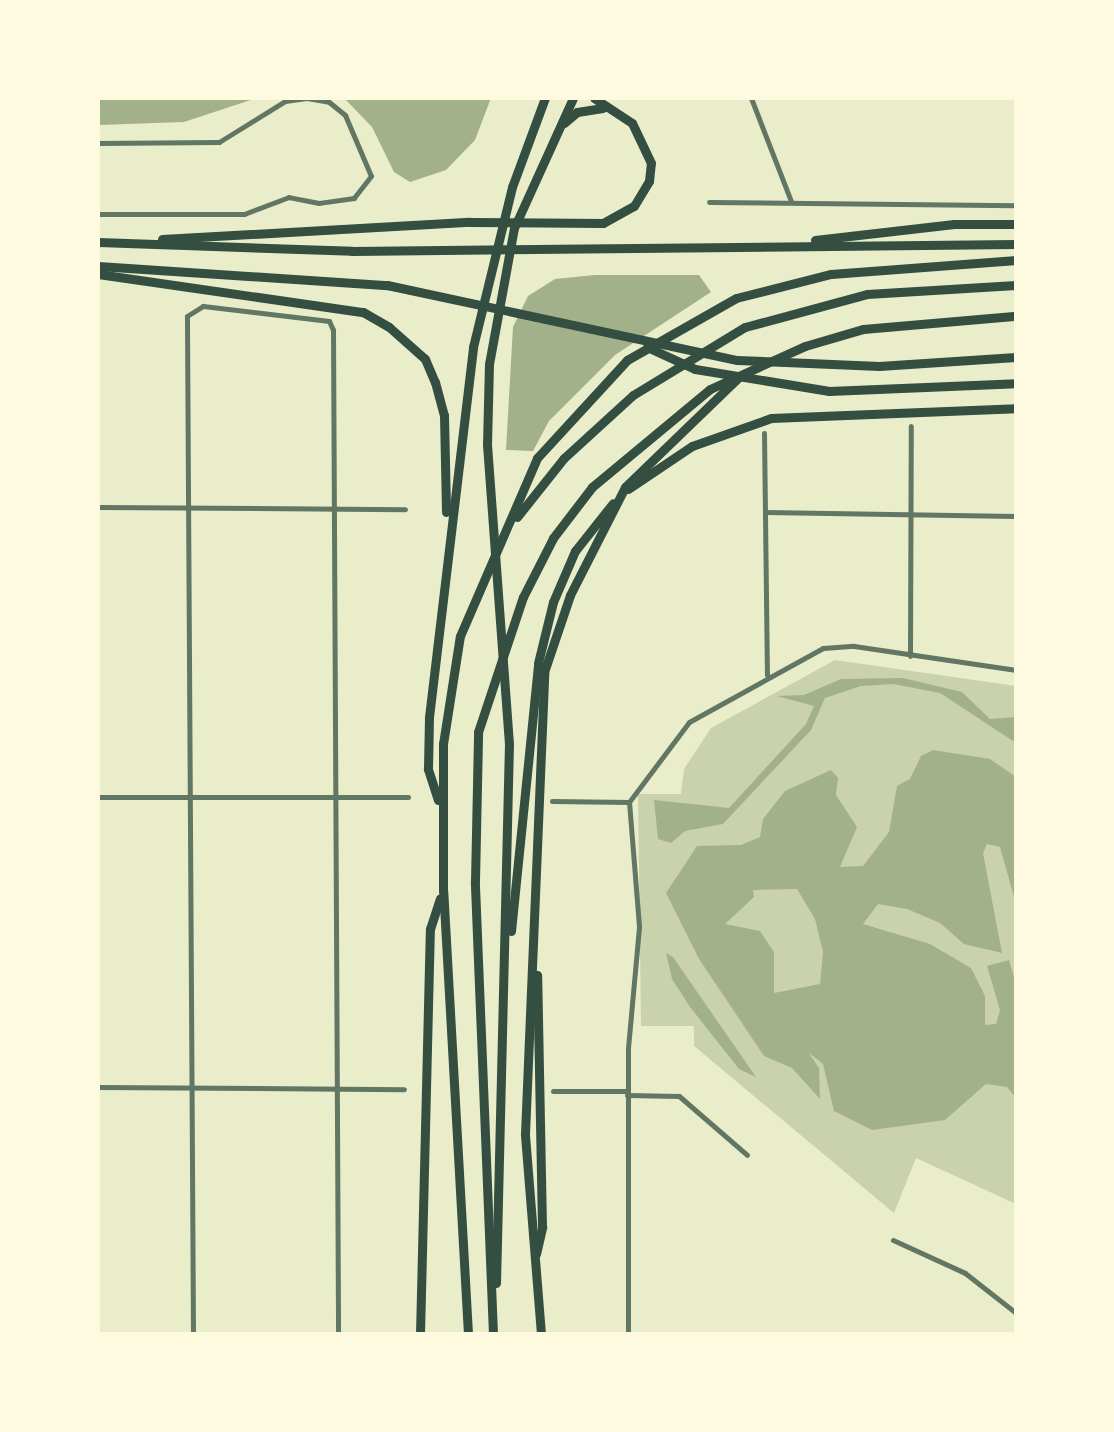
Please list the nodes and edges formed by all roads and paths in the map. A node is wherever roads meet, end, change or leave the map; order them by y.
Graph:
1 (545, 98) edge
2 (573, 98) edge
3 (594, 98) edge
4 (751, 98) edge
5 (604, 108) junction
6 (555, 132) junction
7 (98, 143) edge
8 (791, 201) junction
9 (709, 202) dead end
10 (1016, 205) edge
11 (98, 214) edge
12 (1016, 224) edge
13 (98, 242) edge
14 (110, 242) junction
15 (1016, 244) edge
16 (757, 246) junction
17 (1016, 260) edge
18 (98, 270) edge
19 (1016, 285) edge
20 (1016, 316) edge
21 (631, 340) junction
22 (1016, 355) edge
23 (745, 371) junction
24 (1016, 383) edge
25 (1016, 408) edge
26 (911, 426) dead end
27 (764, 433) dead end
28 (98, 507) edge
29 (188, 507) junction
30 (334, 508) junction
31 (405, 509) dead end
32 (765, 512) junction
33 (911, 514) junction
34 (1016, 516) edge
35 (505, 534) junction
36 (440, 594) junction
37 (910, 656) junction
38 (1016, 670) edge
39 (767, 676) junction
40 (98, 797) edge
41 (408, 797) dead end
42 (190, 798) junction
43 (335, 798) junction
44 (552, 801) dead end
45 (629, 802) junction
46 (440, 808) junction
47 (443, 892) junction
48 (505, 994) junction
49 (98, 1086) edge
50 (192, 1088) junction
51 (336, 1089) junction
52 (404, 1089) dead end
53 (553, 1091) dead end
54 (627, 1093) junction
55 (747, 1155) dead end
56 (892, 1240) dead end
57 (493, 1295) junction
58 (1016, 1313) edge
59 (192, 1334) edge
60 (338, 1334) edge
61 (420, 1334) edge
62 (468, 1334) edge
63 (493, 1334) edge
64 (541, 1334) edge
65 (628, 1334) edge

1 - 36 highway
2 - 6 highway
3 - 5 highway
4 - 8 street
5 - 6 highway
5 - 14 highway
6 - 48 highway
7 - 11 street
8 - 9 street
8 - 10 street
12 - 16 highway
13 - 14 highway
14 - 16 highway
15 - 16 highway
17 - 35 highway
18 - 21 highway
18 - 36 highway
19 - 35 highway
20 - 23 highway
21 - 22 highway
21 - 24 highway
23 - 57 highway
23 - 64 highway
25 - 48 highway
26 - 33 street
27 - 32 street
28 - 29 street
29 - 30 street
29 - 30 street
29 - 42 street
30 - 31 street
30 - 43 street
32 - 33 street
32 - 39 street
33 - 34 street
33 - 37 street
35 - 46 highway
36 - 46 highway
37 - 38 street
37 - 39 street
39 - 45 street
40 - 42 street
41 - 43 street
42 - 43 street
42 - 50 street
43 - 51 street
44 - 45 street
45 - 54 street
46 - 47 highway
47 - 61 highway
47 - 62 highway
48 - 57 highway
49 - 50 street
50 - 51 street
50 - 59 street
51 - 52 street
51 - 60 street
53 - 54 street
54 - 55 street
54 - 65 street
56 - 58 street
57 - 63 highway

